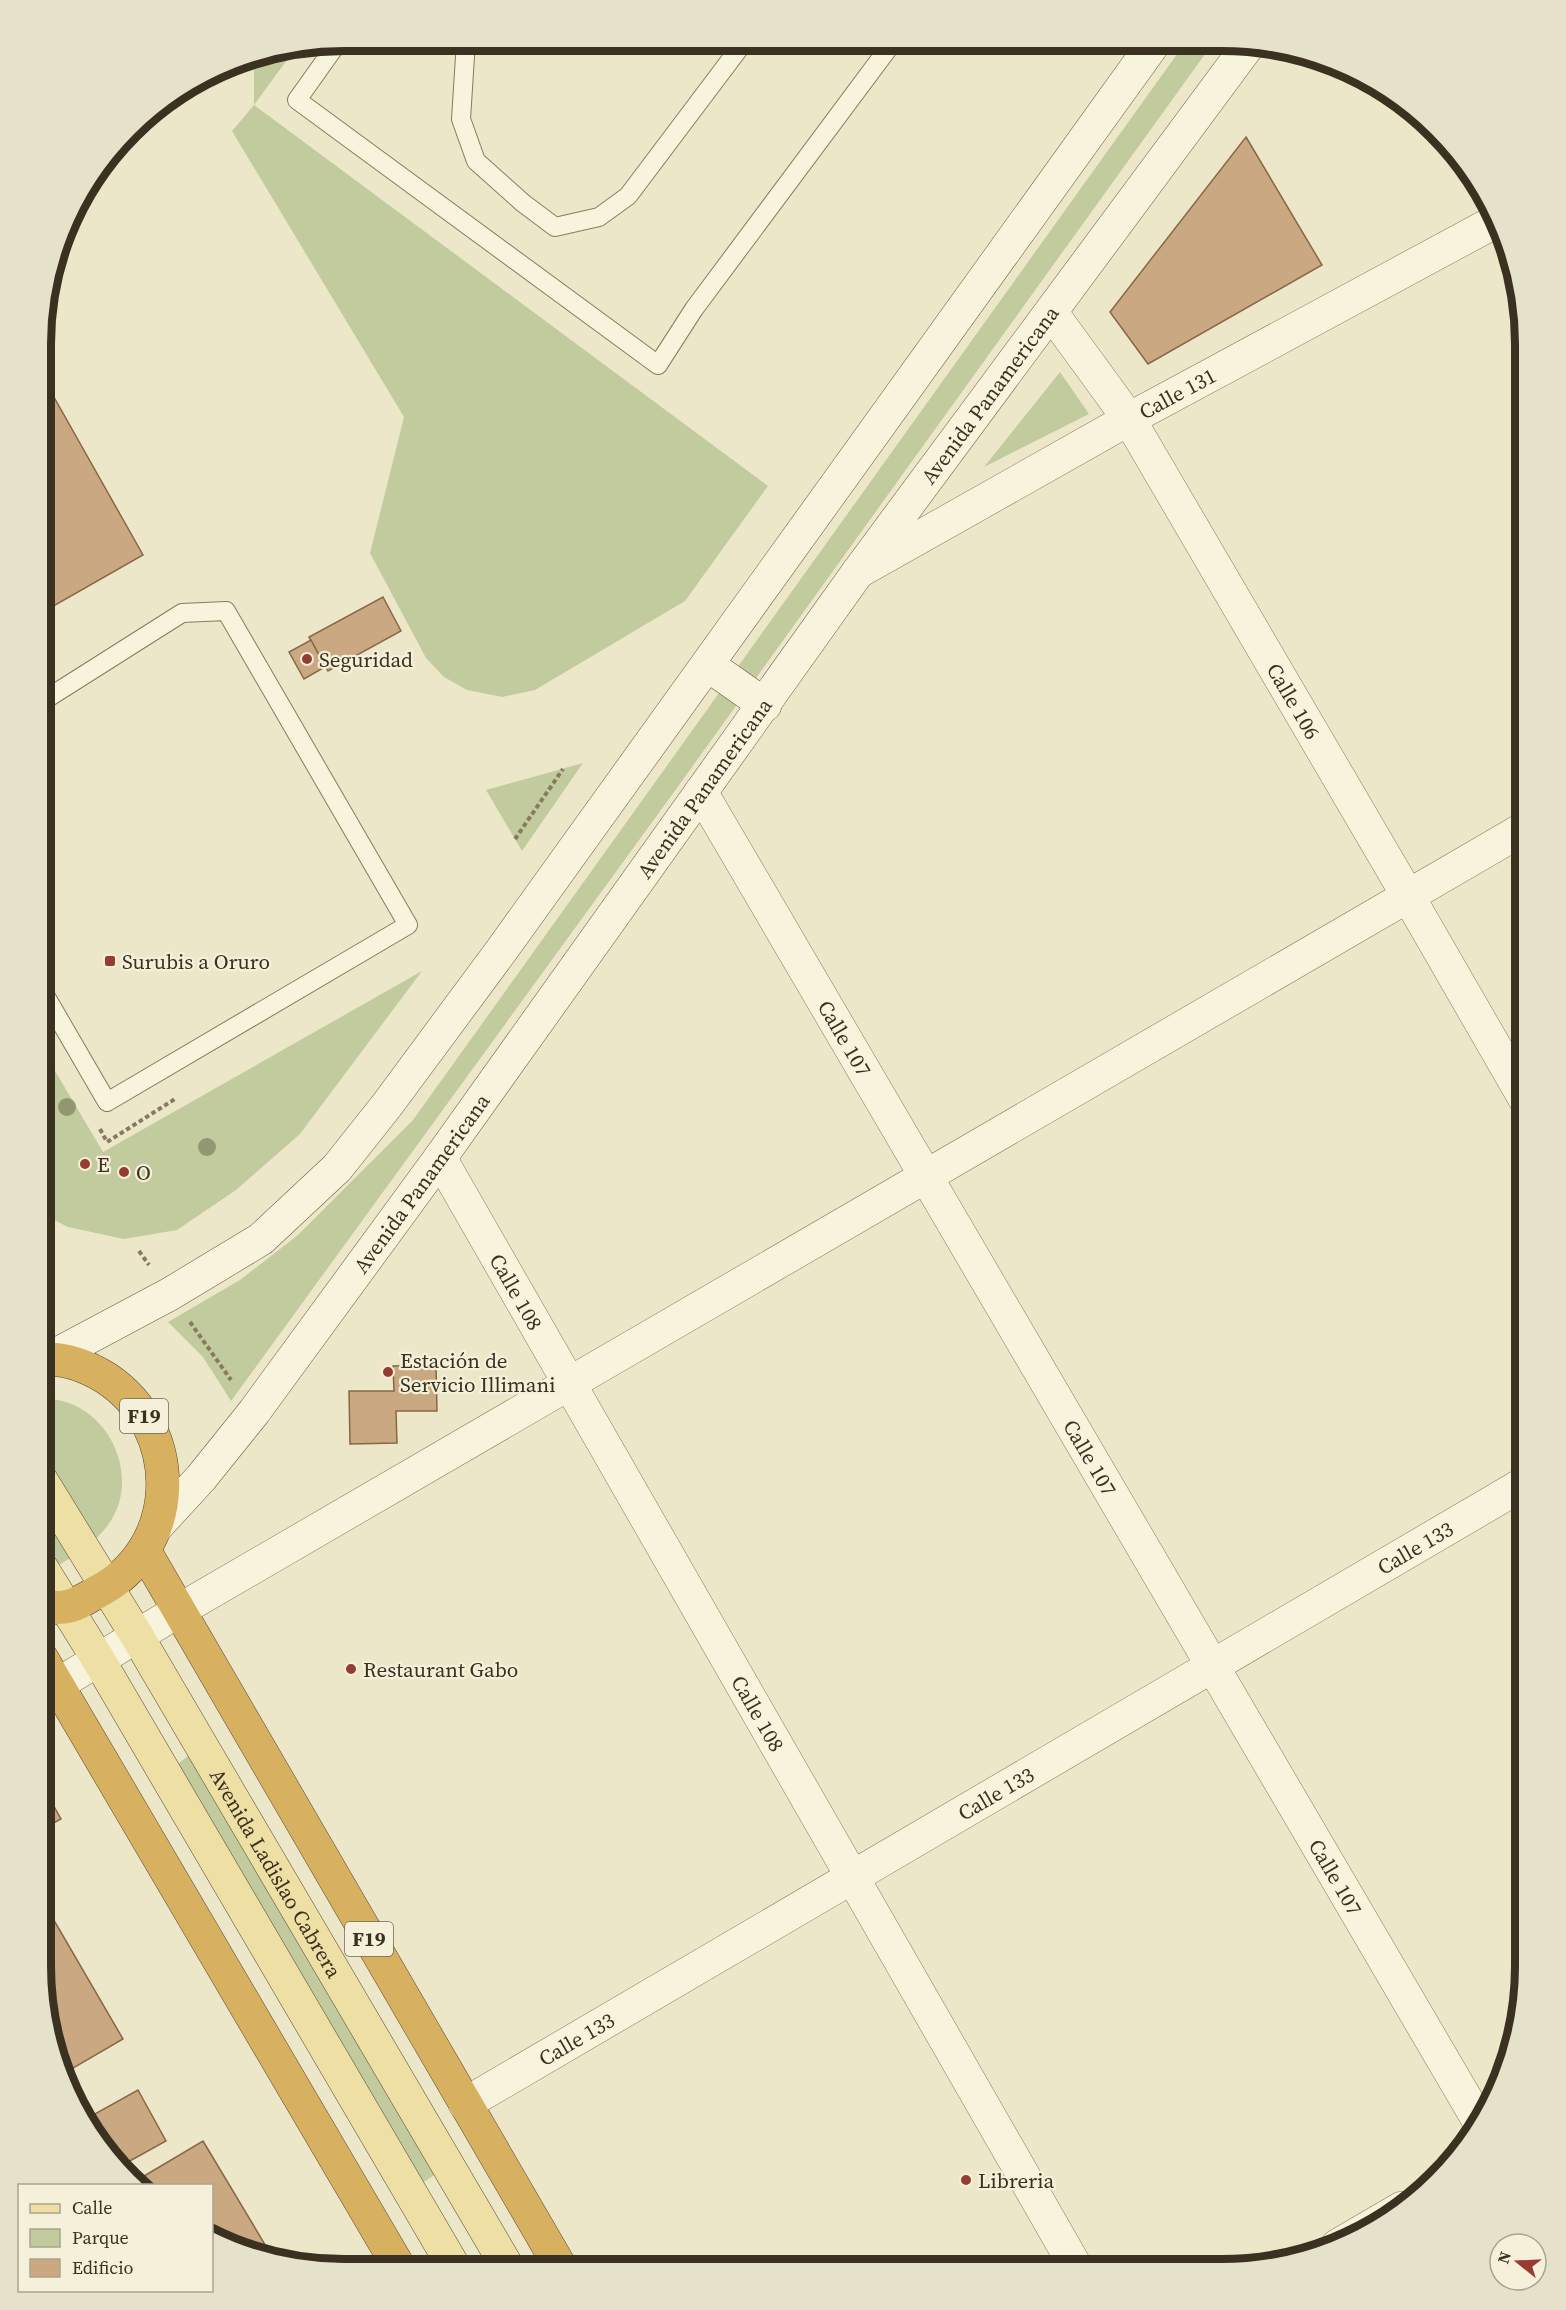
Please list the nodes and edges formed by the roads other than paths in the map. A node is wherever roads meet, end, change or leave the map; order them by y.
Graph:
1 (465, 51) edge
2 (737, 51) edge
3 (886, 51) edge
4 (1148, 51) edge
5 (331, 52) edge
6 (1243, 52) edge
7 (1490, 224) edge
8 (1051, 312) junction
9 (1129, 419) junction
10 (858, 572) junction
11 (708, 665) junction
12 (51, 695) edge
13 (765, 705) junction
14 (701, 792) junction
15 (1515, 834) edge
16 (1408, 896) junction
17 (51, 1006) edge
18 (1515, 1082) edge
19 (440, 1158) junction
20 (926, 1176) junction
21 (51, 1355) edge
22 (51, 1360) edge
23 (569, 1383) junction
24 (1515, 1489) edge
25 (51, 1496) edge
26 (149, 1539) junction
27 (107, 1588) junction
28 (53, 1607) edge
29 (178, 1611) junction
30 (137, 1636) junction
31 (98, 1659) junction
32 (1213, 1666) junction
33 (51, 1674) edge
34 (57, 1685) junction
35 (852, 1877) junction
36 (465, 2104) junction
37 (1475, 2115) edge
38 (394, 2259) edge
39 (449, 2259) edge
40 (503, 2259) edge
41 (556, 2259) edge
42 (1071, 2259) edge

1 - 2 lane
3 - 5 lane
4 - 11 street
6 - 8 street, Avenida Panamericana
7 - 9 street, Calle 131
8 - 9 street, Calle 106
8 - 10 street, Avenida Panamericana
9 - 10 street, Calle 131
9 - 16 street, Calle 106
10 - 13 street, Avenida Panamericana
11 - 13 street
11 - 21 street
12 - 17 lane
13 - 14 street, Avenida Panamericana
14 - 19 street, Avenida Panamericana
14 - 20 street, Calle 107
15 - 16 street
16 - 18 street, Calle 106
16 - 20 street
19 - 23 street, Calle 108
19 - 26 street, Avenida Panamericana
20 - 23 street
20 - 32 street, Calle 107
22 - 26 highway, F19
23 - 29 street
23 - 35 street, Calle 108
24 - 32 street, Calle 133
25 - 27 main road, Avenida Ladislao Cabrera / F19
26 - 27 highway, F19
26 - 29 highway, F19
27 - 28 highway, F19
27 - 30 main road, Avenida Ladislao Cabrera / F19
28 - 31 main road
29 - 30 street
29 - 36 highway, F19
30 - 31 street
30 - 40 main road, Avenida Ladislao Cabrera / F19
31 - 34 street
31 - 39 main road
32 - 35 street, Calle 133
32 - 37 street, Calle 107
33 - 34 highway
34 - 38 highway
35 - 36 street, Calle 133
35 - 42 street, Calle 108
36 - 41 highway, F19

